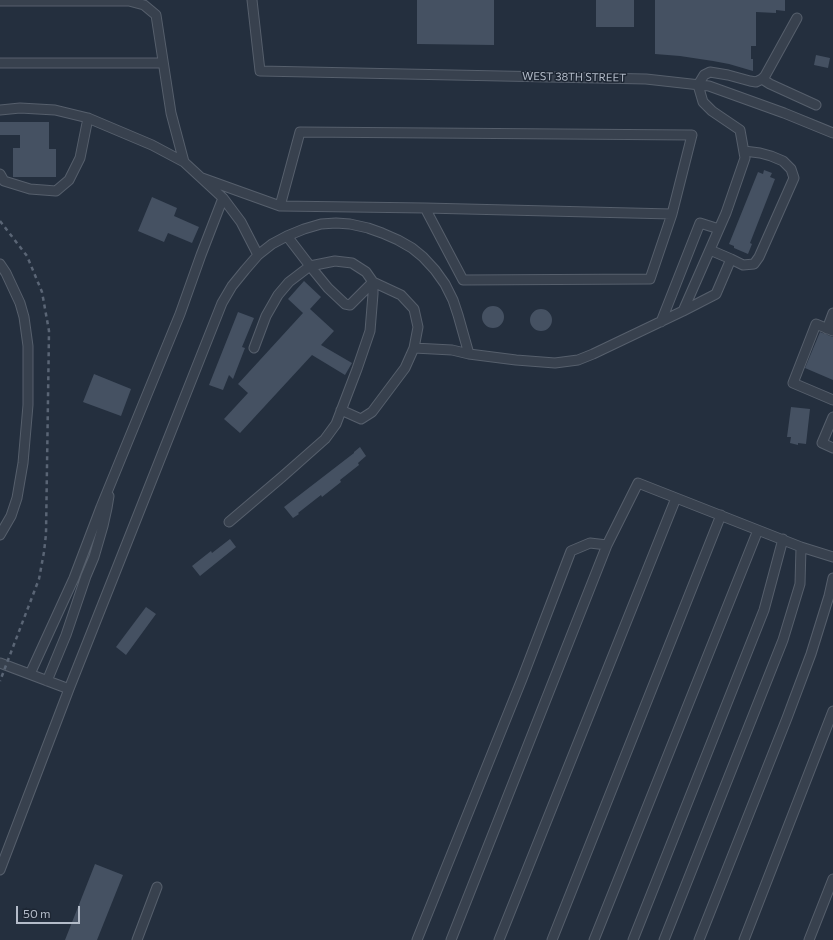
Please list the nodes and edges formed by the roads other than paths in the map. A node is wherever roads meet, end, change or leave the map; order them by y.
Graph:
1 (252, 0) edge
2 (0, 1) edge
3 (797, 18) dead end
4 (0, 63) edge
5 (163, 63) junction
6 (762, 79) junction
7 (698, 85) junction
8 (816, 105) dead end
9 (0, 110) edge
10 (88, 118) junction
11 (833, 133) edge
12 (744, 151) junction
13 (184, 162) junction
14 (0, 174) edge
15 (202, 178) junction
16 (223, 198) junction
17 (280, 206) junction
18 (425, 208) junction
19 (672, 214) junction
20 (719, 229) junction
21 (287, 236) junction
22 (710, 250) junction
23 (258, 255) junction
24 (731, 259) junction
25 (0, 264) edge
26 (310, 266) junction
27 (373, 282) junction
28 (683, 311) junction
29 (833, 313) edge
30 (661, 322) junction
31 (830, 330) edge
32 (254, 348) dead end
33 (414, 348) junction
34 (468, 354) junction
35 (833, 400) edge
36 (341, 410) junction
37 (833, 419) edge
38 (833, 448) edge
39 (110, 484) junction
40 (676, 498) junction
41 (721, 515) junction
42 (229, 522) dead end
43 (758, 530) junction
44 (0, 535) edge
45 (782, 539) junction
46 (607, 545) junction
47 (801, 547) junction
48 (833, 557) edge
49 (833, 578) edge
50 (0, 663) edge
51 (30, 674) junction
52 (47, 681) junction
53 (69, 689) junction
54 (833, 711) edge
55 (0, 870) edge
56 (833, 880) edge
57 (158, 887) dead end
58 (137, 940) edge
59 (417, 940) edge
60 (451, 940) edge
61 (499, 940) edge
62 (552, 940) edge
63 (594, 940) edge
64 (633, 940) edge
65 (664, 940) edge
66 (699, 940) edge
67 (744, 940) edge
68 (809, 940) edge

1 - 7 street, WEST 38TH STREET
2 - 5 street
3 - 6 street
4 - 5 street
5 - 13 street
6 - 7 street
6 - 8 street
7 - 11 street, WEST 38TH STREET
7 - 12 street
9 - 10 street
10 - 13 street
10 - 14 street
12 - 20 street
12 - 24 street
13 - 15 street
15 - 16 street
15 - 17 street
16 - 23 street
16 - 39 street
17 - 18 street
17 - 19 street
18 - 19 street
18 - 19 street
20 - 22 street
20 - 30 street
21 - 23 street
21 - 26 street
21 - 34 street
22 - 24 street
22 - 28 street
23 - 53 street
24 - 28 street
25 - 44 street
26 - 27 street
26 - 27 street
26 - 32 street
27 - 33 street
27 - 36 street
28 - 30 street
29 - 31 street
30 - 34 street
31 - 35 street
33 - 34 street
33 - 36 street
36 - 42 street
37 - 38 street
39 - 51 street
39 - 52 street
40 - 41 street
40 - 46 street
40 - 61 street
41 - 43 street
41 - 62 street
43 - 45 street
43 - 63 street
45 - 47 street
45 - 64 street
46 - 59 street
46 - 60 street
47 - 48 street
47 - 65 street
49 - 66 street
50 - 51 street
51 - 52 street
52 - 53 street
53 - 55 street
54 - 67 street
56 - 68 street
57 - 58 street

